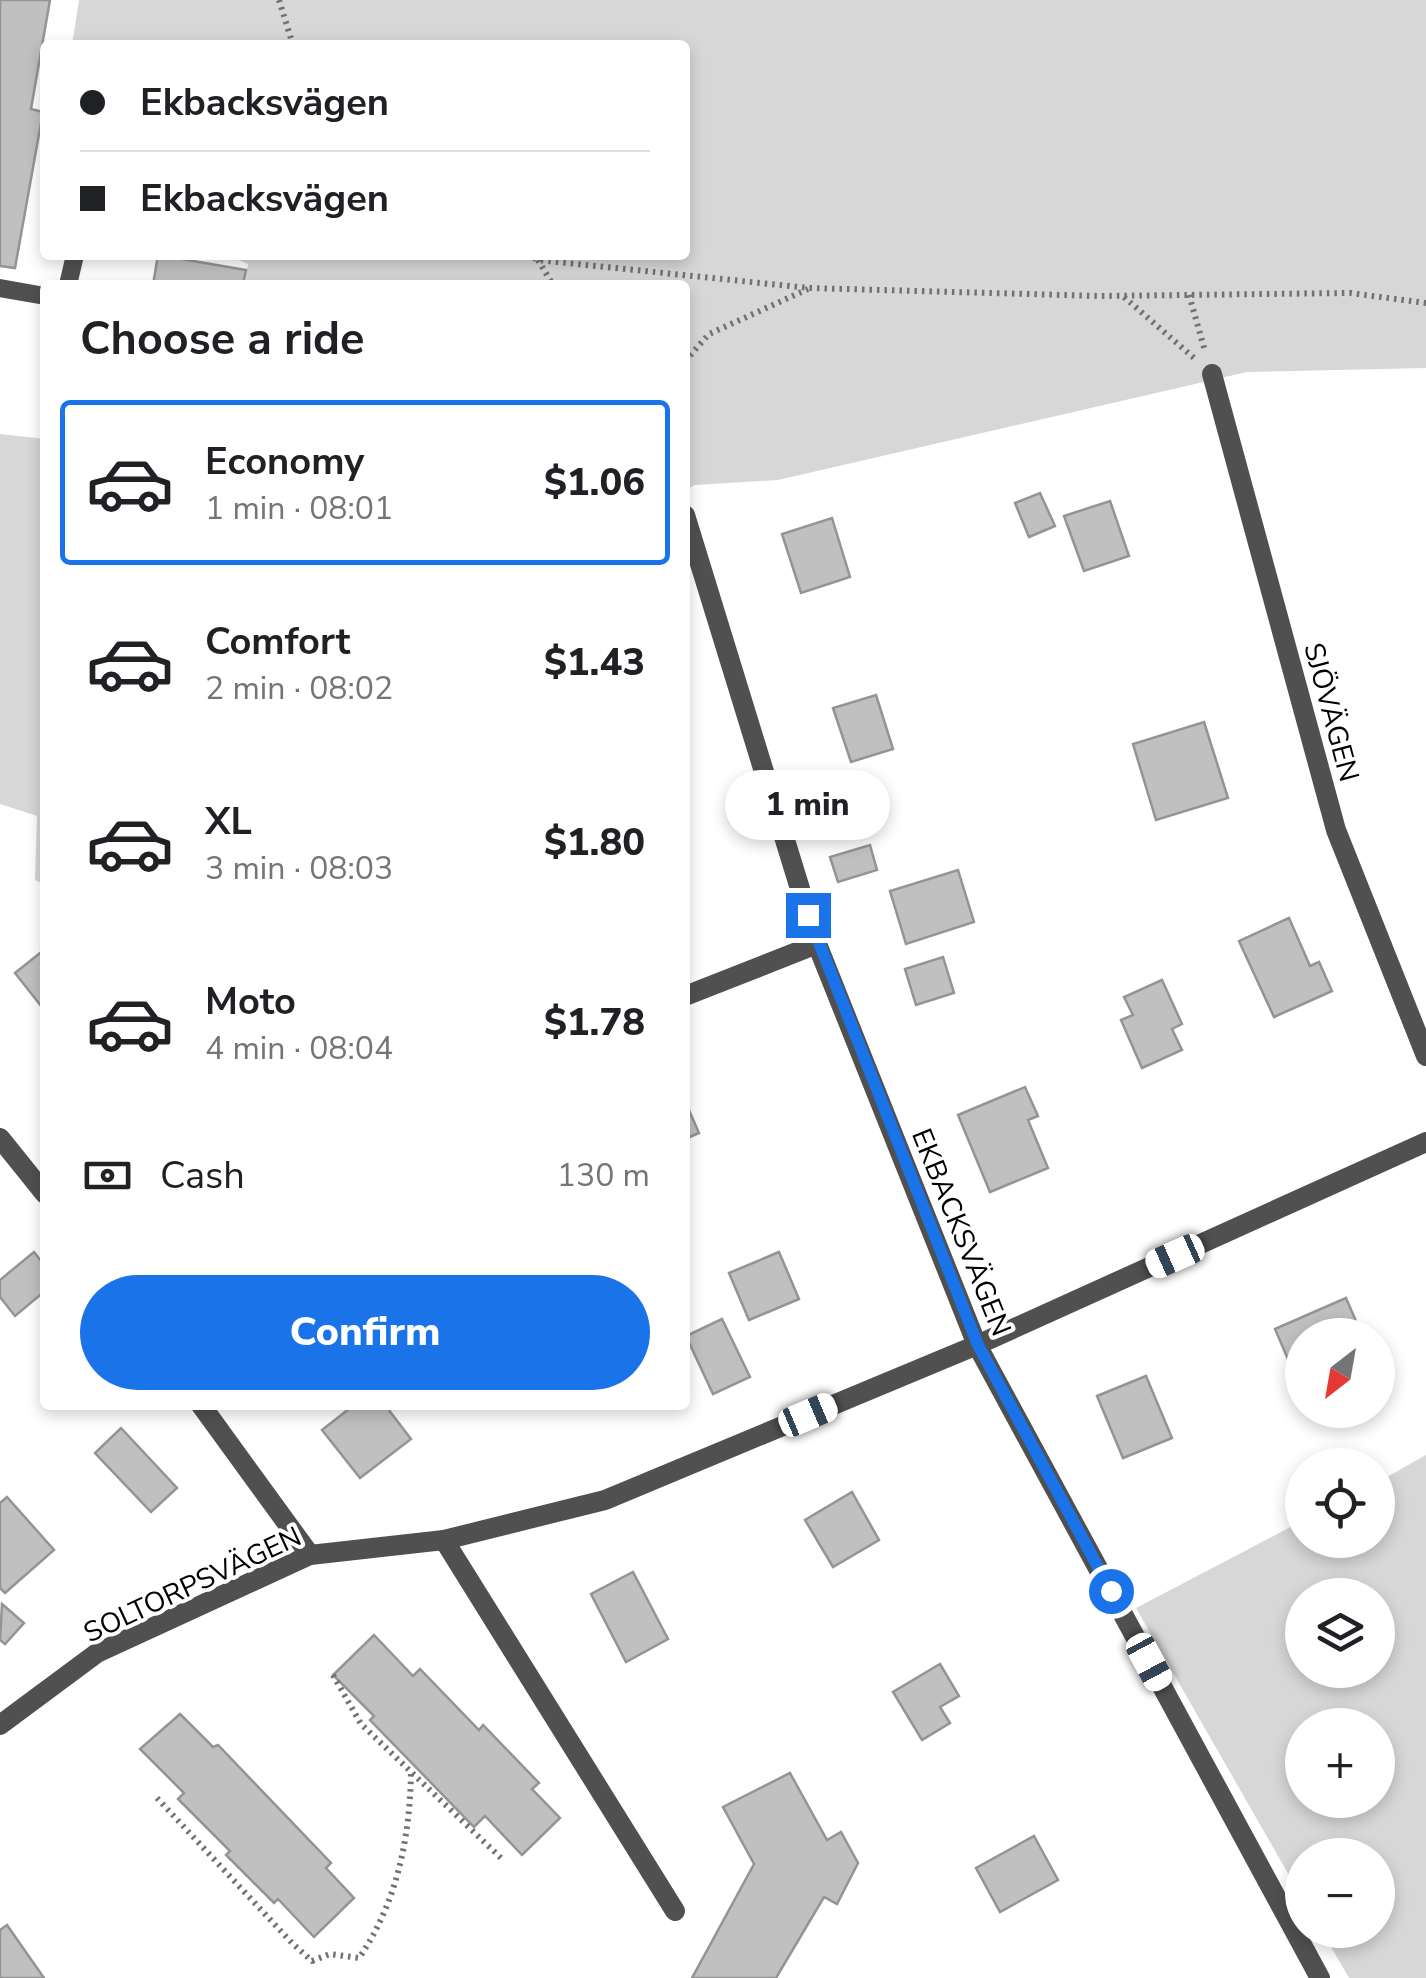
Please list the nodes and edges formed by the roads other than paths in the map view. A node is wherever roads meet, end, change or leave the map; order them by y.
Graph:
1 (0, 288) edge
2 (40, 295) edge
3 (1212, 374) road end
4 (690, 531) edge
5 (817, 944) junction
6 (690, 994) edge
7 (1426, 1056) edge
8 (0, 1138) edge
9 (1426, 1142) edge
10 (40, 1188) edge
11 (978, 1345) junction
12 (205, 1410) edge
13 (444, 1540) junction
14 (310, 1556) junction
15 (0, 1726) edge
16 (676, 1911) dead end
17 (1320, 1978) edge

1 - 2 lane
3 - 7 street, SJÖVÄGEN
4 - 5 street, EKBACKSVÄGEN
5 - 6 street
5 - 11 street, EKBACKSVÄGEN
8 - 10 street
9 - 11 street, SOLTORPSVÄGEN
11 - 13 street, SOLTORPSVÄGEN
11 - 17 street, EKBACKSVÄGEN
12 - 14 street
13 - 14 street, SOLTORPSVÄGEN
13 - 16 street
14 - 15 street, SOLTORPSVÄGEN

